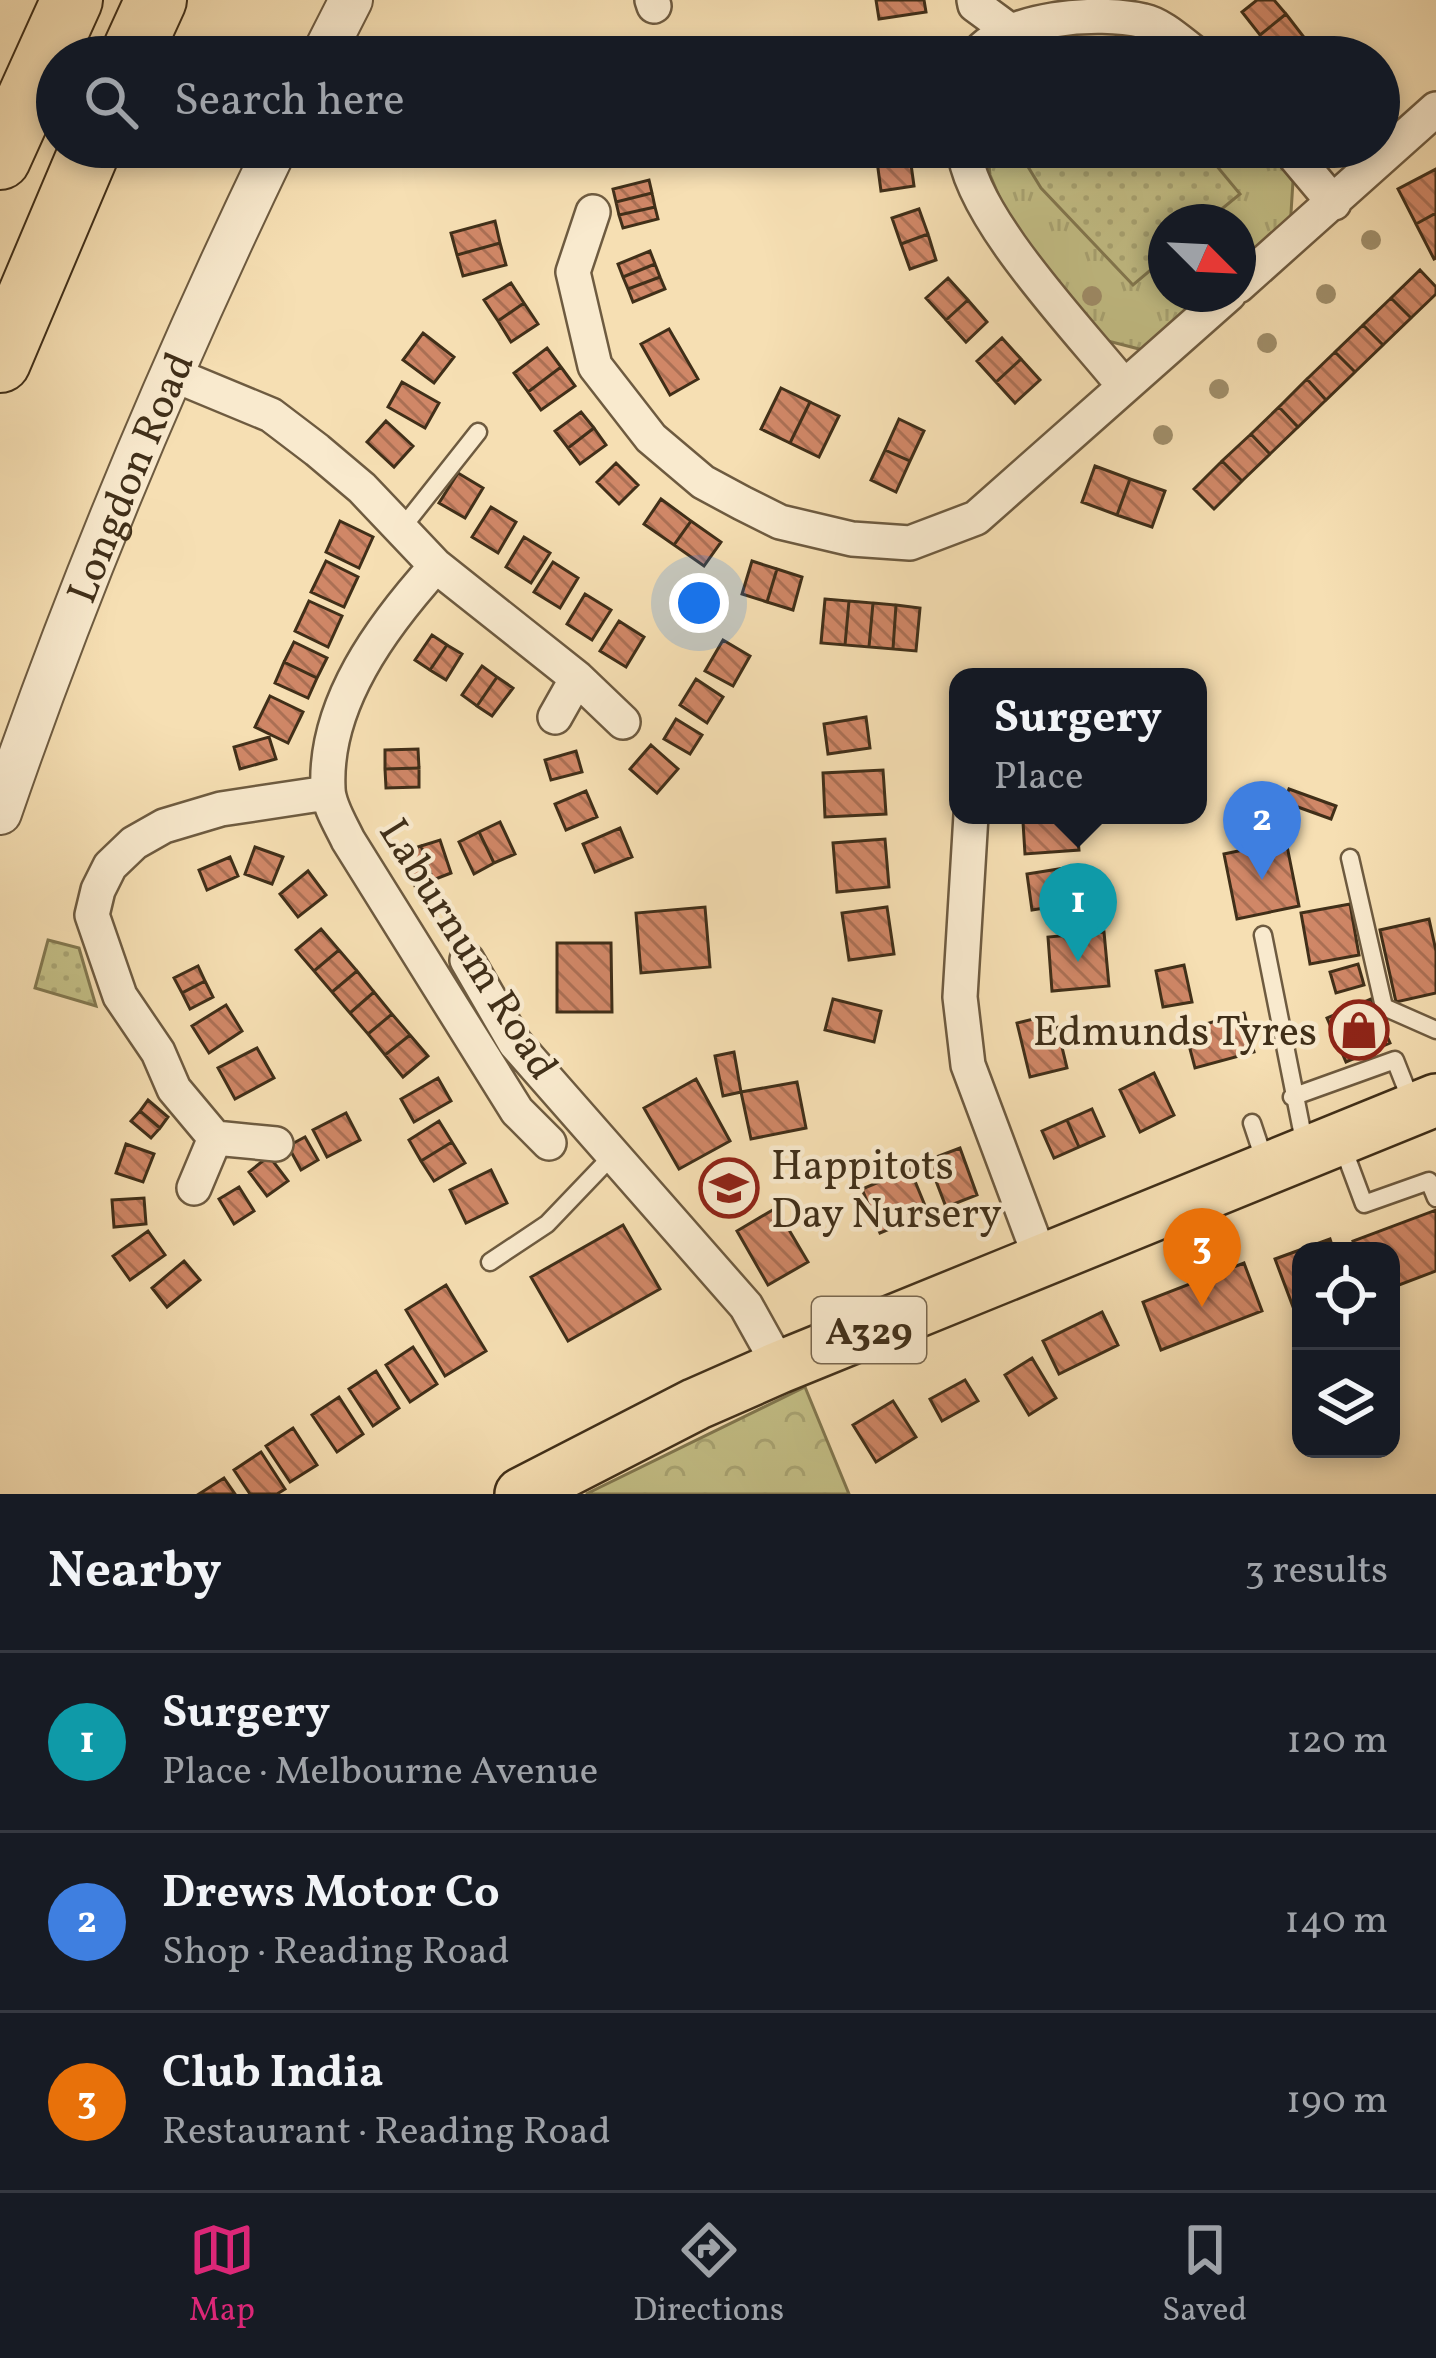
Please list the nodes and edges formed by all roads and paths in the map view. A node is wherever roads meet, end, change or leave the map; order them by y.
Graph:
1 (72, 0) edge
2 (156, 0) edge
3 (351, 0) edge
4 (974, 0) edge
5 (1009, 29) junction
6 (56, 36) edge
7 (140, 36) edge
8 (333, 36) edge
9 (1000, 36) edge
10 (1170, 36) edge
11 (36, 80) edge
12 (1436, 109) edge
13 (1400, 142) edge
14 (0, 159) edge
15 (82, 168) edge
16 (266, 168) edge
17 (968, 168) edge
18 (1305, 168) edge
19 (1371, 168) edge
20 (1334, 202) junction
21 (592, 212) dead end
22 (1256, 270) edge
23 (1208, 312) edge
24 (0, 362) edge
25 (172, 374) junction
26 (1124, 386) junction
27 (478, 432) dead end
28 (402, 528) junction
29 (436, 566) junction
30 (577, 678) junction
31 (555, 717) dead end
32 (622, 722) dead end
33 (327, 793) junction
34 (0, 813) edge
35 (970, 824) edge
36 (1350, 858) dead end
37 (1263, 935) dead end
38 (467, 960) dead end
39 (1436, 1030) edge
40 (1292, 1097) junction
41 (1425, 1104) edge
42 (215, 1138) junction
43 (549, 1143) dead end
44 (276, 1144) dead end
45 (1291, 1145) junction
46 (613, 1155) junction
47 (194, 1187) dead end
48 (1436, 1198) edge
49 (1036, 1247) junction
50 (490, 1262) dead end
51 (780, 1367) junction
52 (521, 1494) edge

1 - 6 highway
2 - 7 highway
3 - 8 street
4 - 5 street
5 - 9 street
5 - 10 street
11 - 14 highway
12 - 13 street
15 - 24 highway
16 - 25 street, Longdon Road
17 - 26 street
18 - 20 street
19 - 20 street
20 - 22 street
21 - 26 street
23 - 26 street
25 - 28 street
25 - 34 street, Longdon Road
27 - 28 lane
28 - 29 street
29 - 30 street
29 - 33 street, Laburnum Road
30 - 31 street
30 - 32 street
33 - 42 street, Laburnum Road
33 - 43 street, Laburnum Road
35 - 49 street
36 - 39 lane
37 - 40 lane
38 - 46 street
40 - 41 lane
40 - 45 lane
41 - 45 main road, A329
42 - 44 street
42 - 47 street
45 - 48 lane
45 - 49 main road, A329
46 - 50 lane
46 - 51 street
49 - 51 main road, A329
51 - 52 main road, A329

